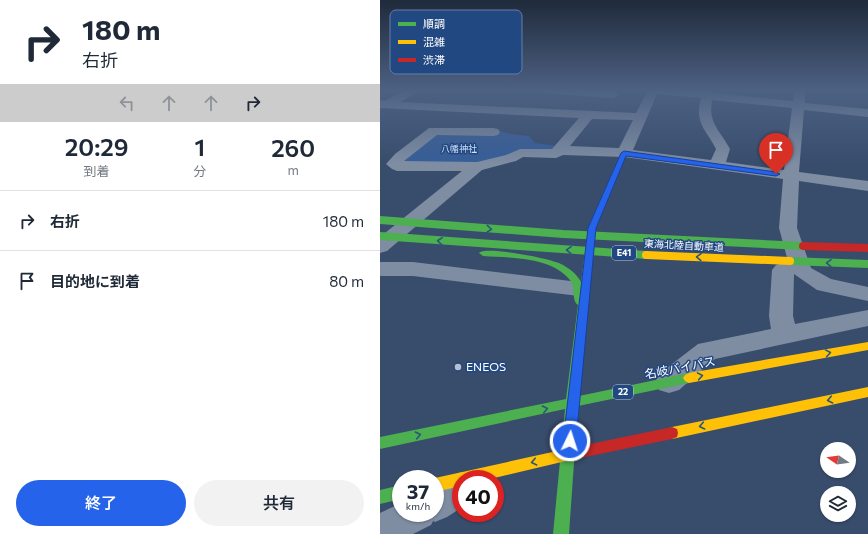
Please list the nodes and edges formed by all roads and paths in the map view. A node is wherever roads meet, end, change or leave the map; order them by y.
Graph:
1 (590, 115) joint
2 (705, 115) edge
3 (798, 115) edge
4 (641, 117) joint
5 (493, 132) dead end
6 (559, 150) junction
7 (624, 153) junction
8 (717, 165) junction
9 (477, 166) junction
10 (791, 176) junction
11 (868, 186) edge
12 (380, 212) edge
13 (418, 215) junction
14 (380, 220) edge
15 (592, 228) junction
16 (790, 237) junction
17 (868, 239) edge
18 (381, 242) edge
19 (868, 248) edge
20 (589, 254) junction
21 (868, 264) edge
22 (380, 269) edge
23 (793, 270) junction
24 (868, 273) edge
25 (579, 289) junction
26 (868, 294) edge
27 (582, 313) junction
28 (868, 318) edge
29 (785, 335) junction
30 (868, 346) edge
31 (669, 382) junction
32 (868, 392) edge
33 (572, 403) junction
34 (380, 443) edge
35 (568, 454) junction
36 (504, 472) edge
37 (392, 494) edge
38 (380, 497) edge
39 (400, 522) edge
40 (380, 531) edge
41 (561, 534) edge

1 - 4 street
1 - 6 street
2 - 8 street
3 - 10 street
4 - 7 street
5 - 9 street
6 - 7 street
6 - 9 street
7 - 8 street
7 - 15 main road
8 - 10 street
9 - 13 street
10 - 11 street
10 - 16 street
12 - 13 main road
13 - 15 main road
13 - 18 street
14 -> 19 main road, 東海北陸自動車道 / E41, bridge
15 - 16 street
15 - 20 main road
16 - 17 street
16 - 23 street
21 -> 18 main road, 東海北陸自動車道 / E41, bridge
18 - 25 main road
20 - 23 street
20 - 27 main road
22 - 25 street
23 - 24 street
23 - 26 street
23 - 29 street
25 - 27 main road
27 - 33 main road
28 - 29 street
29 - 31 street
31 -> 30 main road, 名岐バイパス / 22
31 - 33 main road, 名岐バイパス / 22
32 -> 35 main road
34 -> 33 main road, 名岐バイパス / 22
33 - 35 main road
35 -> 36 main road
35 - 41 main road
37 - 38 main road
39 - 40 street

